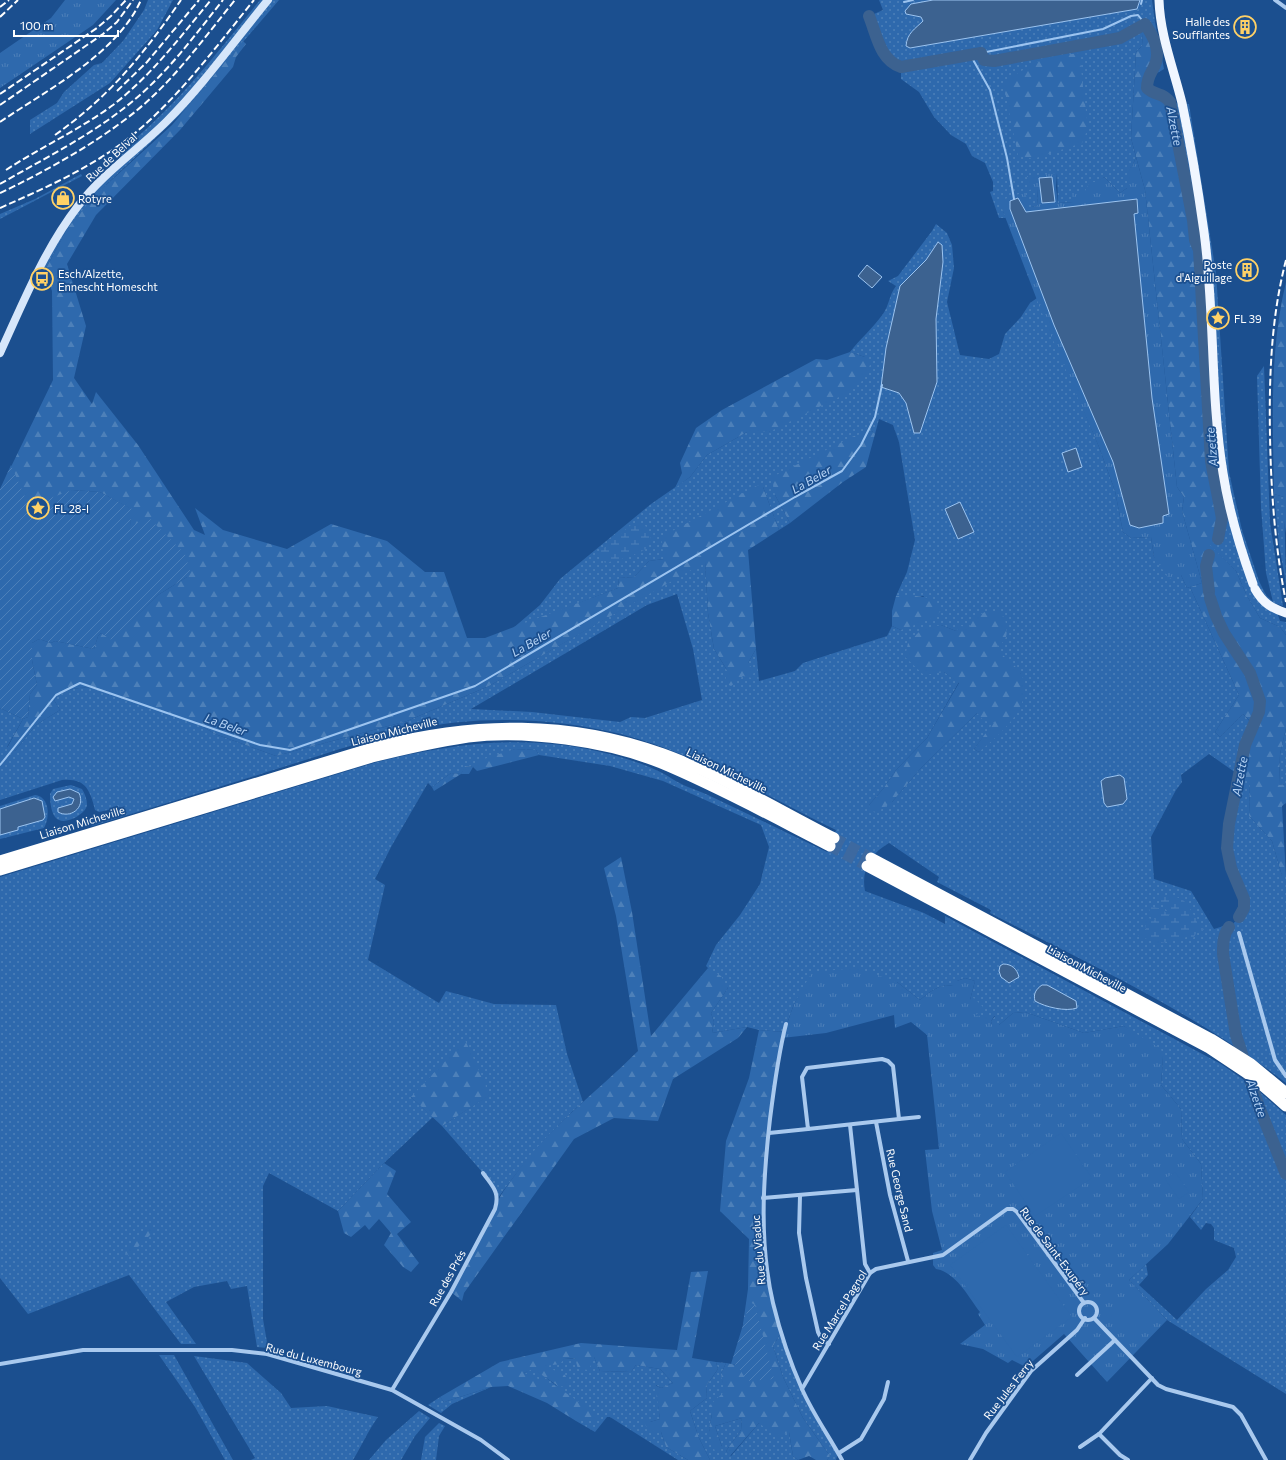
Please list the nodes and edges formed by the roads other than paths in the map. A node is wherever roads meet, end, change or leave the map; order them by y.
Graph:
1 (268, 0) edge
2 (1159, 0) edge
3 (1275, 0) edge
4 (1286, 8) edge
5 (0, 353) edge
6 (1286, 613) edge
7 (0, 861) edge
8 (0, 870) edge
9 (1239, 933) dead end
10 (786, 1024) dead end
11 (1245, 1066) junction
12 (1286, 1076) edge
13 (1286, 1093) edge
14 (1286, 1106) edge
15 (919, 1117) dead end
16 (899, 1119) junction
17 (876, 1122) junction
18 (850, 1125) junction
19 (808, 1128) junction
20 (768, 1133) junction
21 (483, 1173) dead end
22 (857, 1190) junction
23 (800, 1196) junction
24 (763, 1198) junction
25 (1013, 1209) joint
26 (908, 1261) junction
27 (870, 1273) junction
28 (1084, 1303) junction
29 (1085, 1318) junction
30 (1094, 1318) junction
31 (1115, 1340) junction
32 (829, 1344) junction
33 (0, 1364) edge
34 (1077, 1375) dead end
35 (1152, 1378) junction
36 (888, 1382) dead end
37 (802, 1389) junction
38 (392, 1390) junction
39 (1099, 1434) junction
40 (1080, 1447) dead end
41 (838, 1453) junction
42 (508, 1460) edge
43 (842, 1460) edge
44 (970, 1460) edge
45 (1128, 1460) edge
46 (1266, 1460) edge

1 - 5 main road, Rue de Belval
2 - 6 main road
3 - 4 street
7 - 8 highway, Liaison Micheville
9 - 12 street
10 - 20 street, Rue du Viaduc
11 - 11 highway, Liaison Micheville
11 - 13 highway, Liaison Micheville
11 - 14 highway, Liaison Micheville
15 - 16 street
16 - 17 street
16 - 19 street
17 - 18 street
17 - 26 street, Rue George Sand
18 - 19 street
18 - 22 street
19 - 20 street
20 - 24 street, Rue du Viaduc
21 - 38 street, Rue des Prés
22 - 23 street
22 - 27 street
23 - 24 street
23 - 32 street
24 - 37 street, Rue du Viaduc
25 - 26 street, Rue Marcel Pagnol
25 - 28 street, Rue de Saint-Exupéry
26 - 27 street, Rue Marcel Pagnol
27 - 32 street, Rue Marcel Pagnol
28 - 29 street
28 - 30 street
29 - 30 street
29 - 44 street, Rue Jules Ferry
30 - 31 street
31 - 34 street
31 - 35 street
32 - 37 street, Rue Marcel Pagnol
33 - 38 street, Rue du Luxembourg
35 - 39 street
35 - 46 street
36 - 41 street
37 - 41 street, Rue du Viaduc
38 - 42 street, Rue du Luxembourg
39 - 40 street
39 - 45 street
41 - 43 street, Rue du Viaduc

